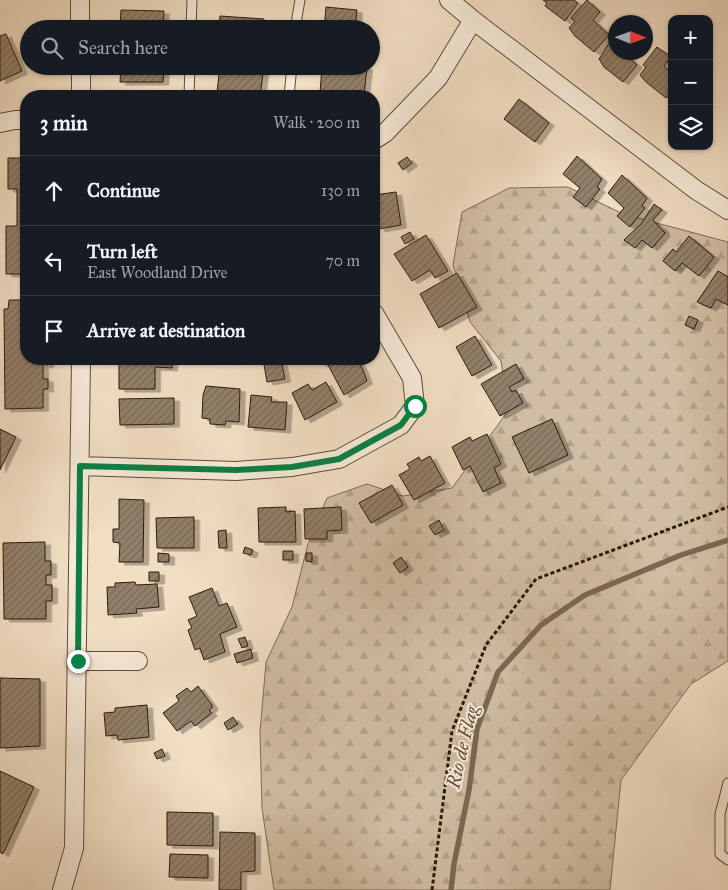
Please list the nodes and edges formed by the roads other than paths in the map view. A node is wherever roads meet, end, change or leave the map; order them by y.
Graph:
1 (80, 0) edge
2 (192, 0) edge
3 (300, 0) edge
4 (449, 0) edge
5 (80, 20) edge
6 (191, 20) edge
7 (297, 20) edge
8 (473, 20) junction
9 (81, 75) edge
10 (190, 75) edge
11 (291, 75) edge
12 (81, 90) edge
13 (189, 90) edge
14 (290, 90) edge
15 (20, 120) edge
16 (0, 124) edge
17 (380, 136) edge
18 (728, 210) edge
19 (380, 323) edge
20 (80, 365) edge
21 (80, 466) junction
22 (78, 661) junction
23 (138, 661) dead end
24 (728, 783) edge
25 (728, 860) edge
26 (62, 890) edge

1 - 5 street
2 - 6 lane
3 - 7 lane
4 - 8 street
8 - 17 street
8 - 18 street
9 - 12 street
10 - 13 lane
11 - 14 lane
15 - 16 street
19 - 21 street
20 - 21 street
21 - 22 street
22 - 23 street
22 - 26 street
24 - 25 lane

